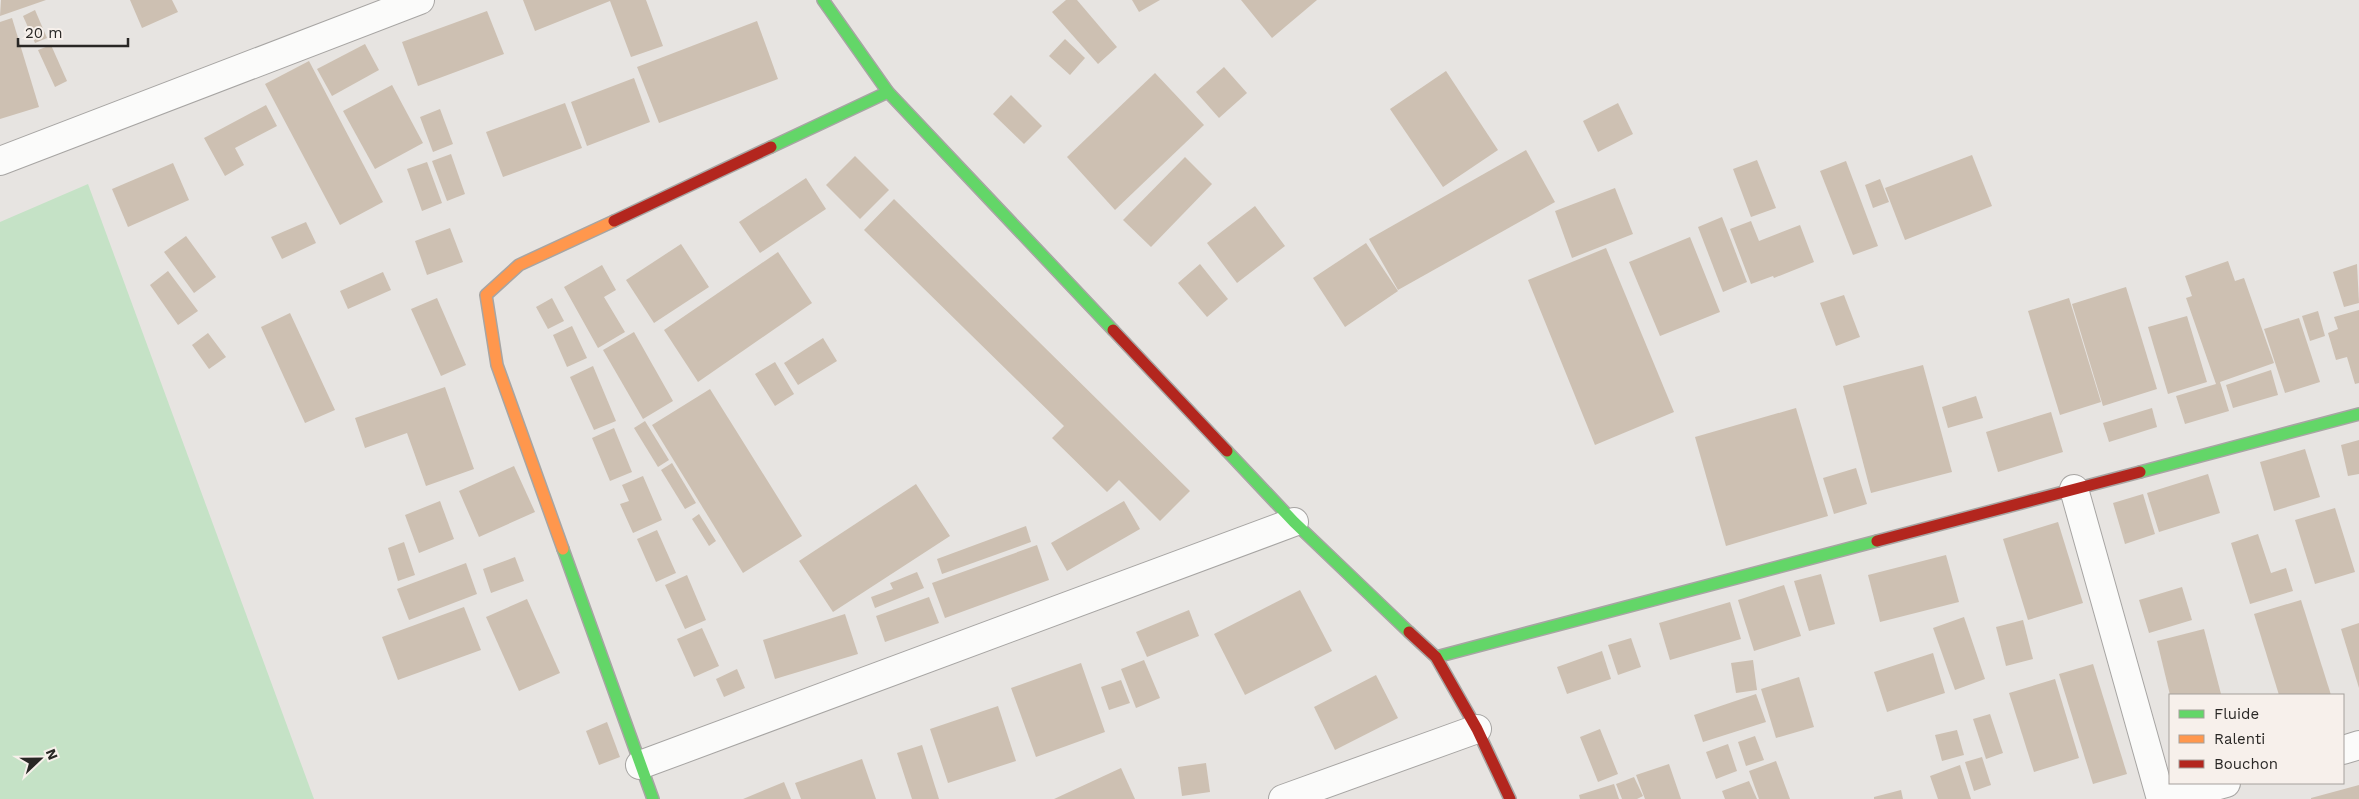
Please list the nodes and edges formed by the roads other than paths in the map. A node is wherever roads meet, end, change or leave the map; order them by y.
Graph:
1 (420, 0) edge
2 (824, 0) edge
3 (888, 92) junction
4 (0, 162) edge
5 (2359, 414) edge
6 (2074, 489) junction
7 (1294, 522) junction
8 (1436, 657) junction
9 (1477, 729) junction
10 (2359, 745) edge
11 (2344, 750) edge
12 (640, 765) junction
13 (2222, 784) edge
14 (653, 799) edge
15 (1283, 799) edge
16 (1510, 799) edge
17 (2161, 799) edge
18 (2168, 799) edge

1 - 4 street
2 - 3 street
3 - 7 street
3 - 12 street
5 - 6 street
6 - 8 street
6 - 17 street
7 - 8 street
7 - 12 street
8 - 9 street
9 - 15 street
9 - 16 street
10 - 11 street
12 - 14 street
13 - 18 street

